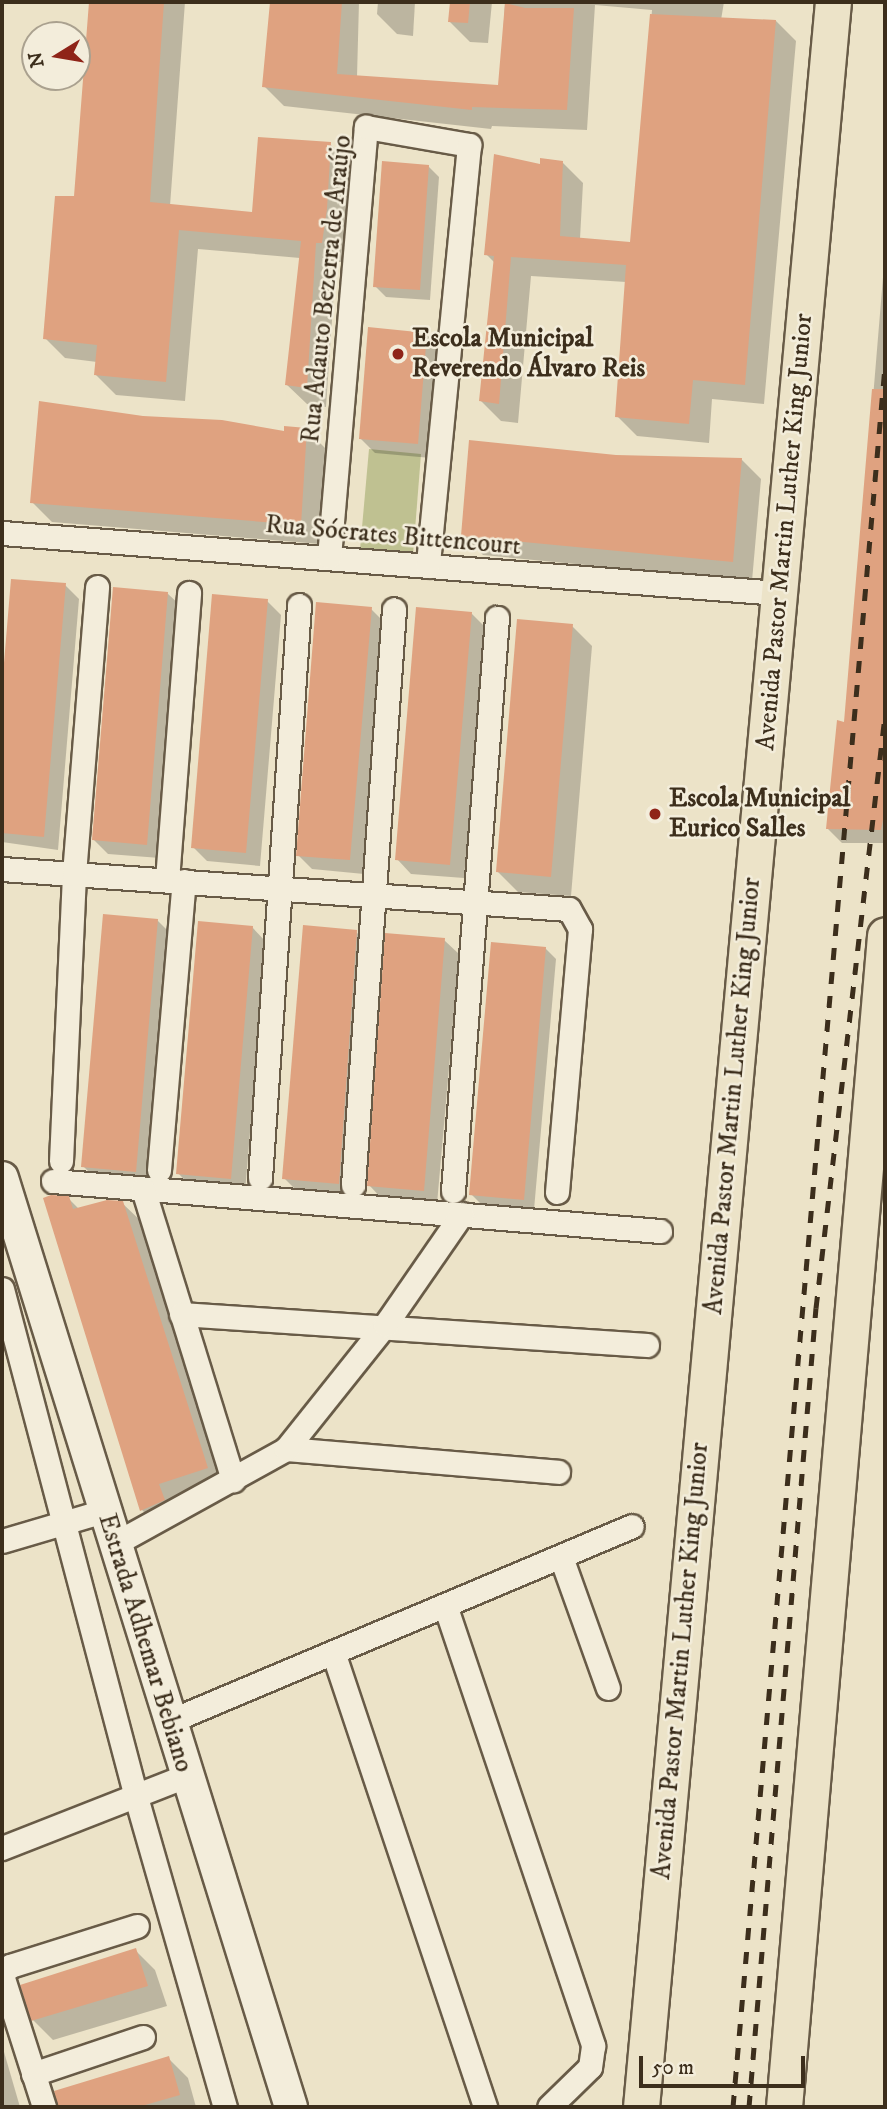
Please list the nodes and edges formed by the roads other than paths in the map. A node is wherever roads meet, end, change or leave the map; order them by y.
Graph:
1 (833, 2) edge
2 (2, 533) edge
3 (329, 557) junction
4 (428, 566) junction
5 (97, 587) dead end
6 (189, 593) dead end
7 (779, 593) junction
8 (299, 605) dead end
9 (394, 609) dead end
10 (497, 618) dead end
11 (2, 869) edge
12 (74, 874) junction
13 (175, 880) junction
14 (281, 887) junction
15 (372, 893) junction
16 (478, 901) junction
17 (885, 935) edge
18 (877, 1115) edge
19 (159, 1170) dead end
20 (2, 1178) edge
21 (260, 1178) dead end
22 (353, 1185) dead end
23 (143, 1189) junction
24 (453, 1191) dead end
25 (557, 1192) dead end
26 (462, 1214) junction
27 (660, 1231) dead end
28 (2, 1289) edge
29 (181, 1314) junction
30 (385, 1325) junction
31 (647, 1345) dead end
32 (286, 1449) junction
33 (558, 1472) dead end
34 (233, 1480) junction
35 (104, 1511) junction
36 (62, 1524) junction
37 (632, 1526) dead end
38 (2, 1541) edge
39 (114, 1544) junction
40 (561, 1557) junction
41 (446, 1608) junction
42 (334, 1655) junction
43 (608, 1688) dead end
44 (170, 1721) junction
45 (186, 1776) junction
46 (136, 1797) junction
47 (2, 1848) edge
48 (137, 1926) dead end
49 (2, 1974) edge
50 (143, 2037) dead end
51 (33, 2074) junction
52 (44, 2107) edge
53 (225, 2107) edge
54 (290, 2107) edge
55 (485, 2107) edge
56 (549, 2107) edge
57 (641, 2107) edge
58 (784, 2107) edge

1 - 7 main road, Avenida Pastor Martin Luther King Junior
2 - 3 street, Rua Sócrates Bittencourt
3 - 4 street, Rua Sócrates Bittencourt
3 - 4 street, Rua Adauto Bezerra de Araújo
4 - 7 street, Rua Sócrates Bittencourt
5 - 12 street
6 - 13 street
7 - 57 main road, Avenida Pastor Martin Luther King Junior
8 - 14 street
9 - 15 street
10 - 16 street
11 - 12 street
12 - 13 street
12 - 23 street
13 - 14 street
13 - 19 street
14 - 15 street
14 - 21 street
15 - 16 street
15 - 22 street
16 - 24 street
16 - 25 street
17 - 18 main road
18 - 58 main road
20 - 35 main road, Estrada Adhemar Bebiano
23 - 26 street
23 - 29 street
26 - 27 street
26 - 30 street
28 - 36 street, Estrada Adhemar Bebiano
29 - 30 street
29 - 34 street
30 - 31 street
30 - 32 street
32 - 33 street
32 - 34 street
34 - 39 street
35 - 36 street
35 - 39 main road, Estrada Adhemar Bebiano
36 - 38 street
36 - 46 street, Estrada Adhemar Bebiano
37 - 40 street
39 - 44 main road, Estrada Adhemar Bebiano
40 - 41 street
40 - 43 street
41 - 42 street
41 - 56 street
42 - 44 street
42 - 55 street
44 - 45 main road, Estrada Adhemar Bebiano
45 - 46 street
45 - 54 main road, Estrada Adhemar Bebiano
46 - 47 street
46 - 53 street, Estrada Adhemar Bebiano
48 - 49 street
49 - 51 street
50 - 51 street
51 - 52 street

